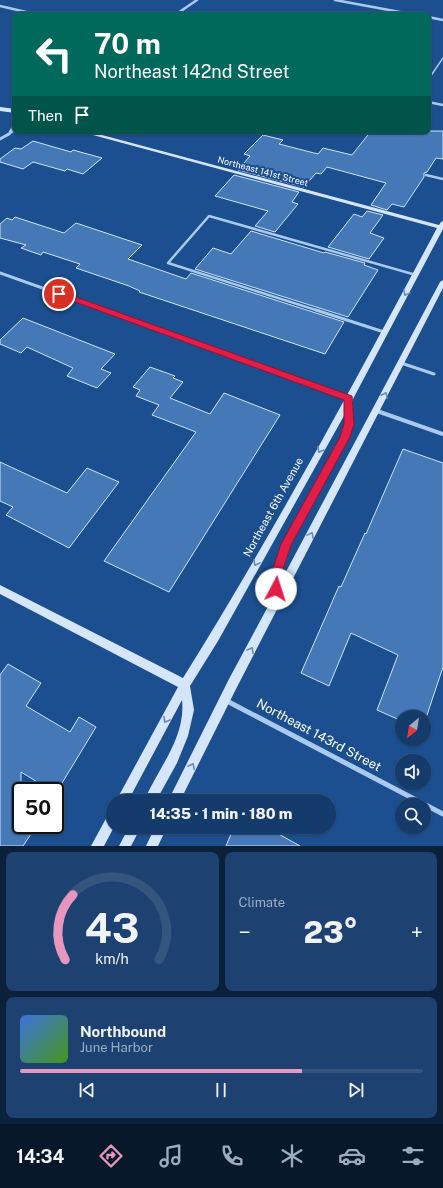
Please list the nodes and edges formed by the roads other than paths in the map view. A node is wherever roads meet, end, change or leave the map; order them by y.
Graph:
1 (197, 0) edge
2 (335, 0) edge
3 (0, 6) edge
4 (26, 12) edge
5 (179, 12) edge
6 (400, 12) edge
7 (431, 18) edge
8 (443, 20) edge
9 (443, 58) edge
10 (431, 76) edge
11 (431, 103) edge
12 (443, 106) edge
13 (2, 110) edge
14 (12, 111) edge
15 (12, 116) edge
16 (12, 128) edge
17 (12, 131) edge
18 (9, 132) junction
19 (93, 134) edge
20 (0, 139) edge
21 (426, 175) dead end
22 (443, 179) edge
23 (442, 225) edge
24 (0, 272) edge
25 (416, 275) junction
26 (443, 282) edge
27 (385, 333) junction
28 (401, 363) junction
29 (434, 374) dead end
30 (349, 398) junction
31 (377, 410) junction
32 (443, 434) edge
33 (0, 588) edge
34 (278, 599) junction
35 (185, 685) junction
36 (225, 700) junction
37 (126, 794) edge
38 (154, 794) edge
39 (178, 794) edge
40 (443, 814) edge
41 (106, 830) edge
42 (132, 834) edge
43 (158, 834) edge
44 (97, 846) edge
45 (125, 846) edge
46 (152, 846) edge

1 - 5 street
2 - 6 street
3 - 4 street
7 - 8 street
9 - 10 lane
11 - 12 street
13 - 14 main road
13 - 15 main road
16 - 18 street
17 - 18 street
18 - 20 street
19 - 23 main road, Northeast 141st Street
21 - 22 lane
23 - 25 main road, Northeast 6th Avenue
24 - 30 street
25 -> 27 main road, Northeast 6th Avenue
25 - 27 lane
26 - 28 main road
27 - 30 main road, Northeast 6th Avenue
28 - 29 lane
31 -> 28 main road
30 - 34 main road
30 -> 35 main road, Northeast 6th Avenue
31 - 32 street
34 -> 31 main road
33 - 35 main road
36 -> 34 main road
35 -> 37 main road, Northeast 6th Avenue
35 - 38 main road
39 -> 36 main road
36 - 40 street, Northeast 143rd Street
41 - 44 main road
42 - 45 main road
43 - 46 main road

